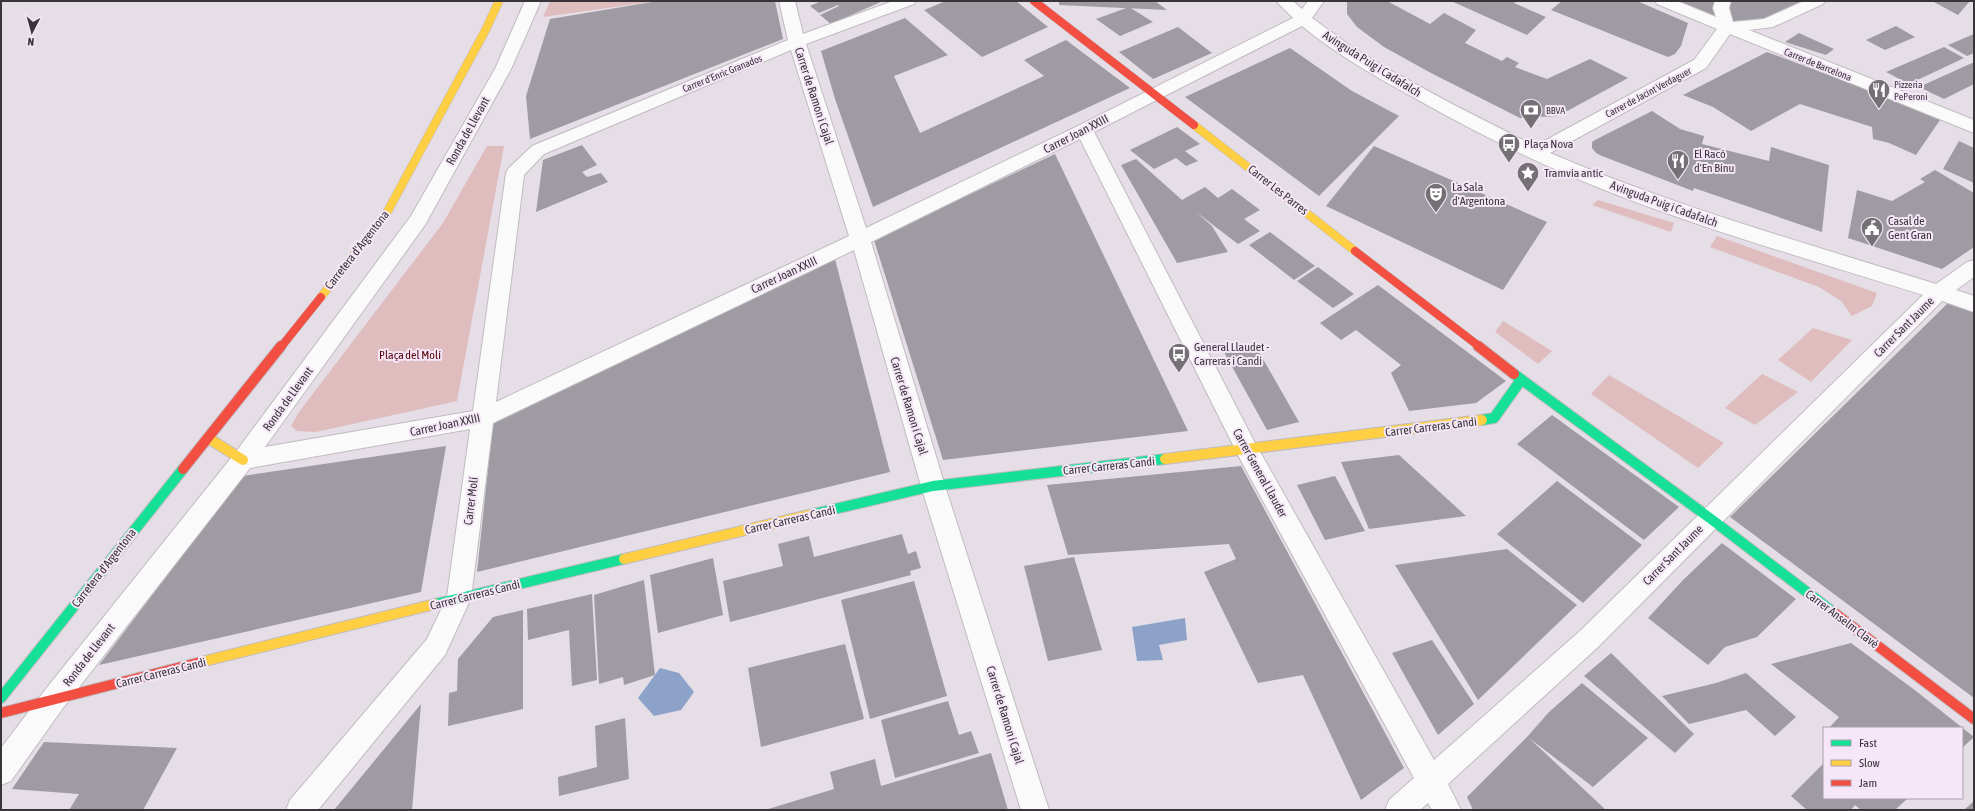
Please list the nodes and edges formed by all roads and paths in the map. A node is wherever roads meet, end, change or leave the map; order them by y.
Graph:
1 (499, 1) edge
2 (533, 1) edge
3 (787, 1) edge
4 (908, 1) edge
5 (1034, 1) edge
6 (1284, 1) edge
7 (1316, 1) edge
8 (1663, 1) edge
9 (1723, 1) edge
10 (1817, 1) edge
11 (1302, 20) junction
12 (1727, 27) junction
13 (797, 42) junction
14 (1155, 94) junction
15 (1974, 127) edge
16 (1084, 130) junction
17 (538, 150) joint
18 (1535, 152) junction
19 (860, 239) junction
20 (1974, 267) edge
21 (1939, 292) junction
22 (1974, 304) edge
23 (1521, 380) junction
24 (482, 418) junction
25 (208, 438) junction
26 (1247, 450) junction
27 (243, 460) junction
28 (933, 486) junction
29 (1711, 519) junction
30 (459, 598) junction
31 (1, 698) edge
32 (54, 699) junction
33 (1, 713) edge
34 (1974, 719) edge
35 (1, 770) edge
36 (1431, 780) junction
37 (300, 810) edge
38 (1035, 810) edge
39 (1399, 810) edge
40 (1447, 810) edge

1 - 25 street, Carretera d'Argentona
2 - 27 street, Ronda de Llevant
3 - 13 street, Carrer de Ramon i Cajal
4 - 13 street, Carrer d'Enric Granados
5 - 14 street, Carrer Les Parres
6 - 11 street, Avinguda Puig i Cadafalch
7 - 11 street
8 - 12 street, Carrer de Barcelona
9 - 12 street
10 - 12 street
11 - 14 street, Carrer Joan XXIII
11 - 18 street, Avinguda Puig i Cadafalch
12 - 15 street, Carrer de Barcelona
12 - 18 street, Carrer de Jacint Verdaguer
13 - 17 street, Carrer d'Enric Granados
13 - 19 street, Carrer de Ramon i Cajal
14 - 16 street, Carrer Joan XXIII
14 - 23 street, Carrer Les Parres
16 - 19 street, Carrer Joan XXIII
16 - 26 street, Carrer General Llauder
17 - 24 street, Carrer Molí
18 - 21 street, Avinguda Puig i Cadafalch
19 - 24 street, Carrer Joan XXIII
19 - 28 street, Carrer de Ramon i Cajal
20 - 21 street, Carrer Sant Jaume
21 - 22 street, Avinguda Puig i Cadafalch
21 - 29 street, Carrer Sant Jaume
23 - 26 street, Carrer Carreras Candi
23 - 29 street, Carrer Les Parres
24 - 27 street, Carrer Joan XXIII
24 - 30 street, Carrer Molí
25 - 27 street
25 - 31 street, Carretera d'Argentona
26 - 28 street, Carrer Carreras Candi
26 - 36 street, Carrer General Llauder
27 - 32 street, Ronda de Llevant
28 - 30 street, Carrer Carreras Candi
28 - 38 street, Carrer de Ramon i Cajal
29 - 34 street, Carrer Anselm Clavé
29 - 36 street, Carrer Sant Jaume
30 - 32 street, Carrer Carreras Candi
30 - 37 street, Carrer Molí
32 - 33 street, Carrer Carreras Candi
32 - 35 street, Ronda de Llevant
36 - 39 street, Carrer Sant Jaume
36 - 40 street, Carrer General Llauder

